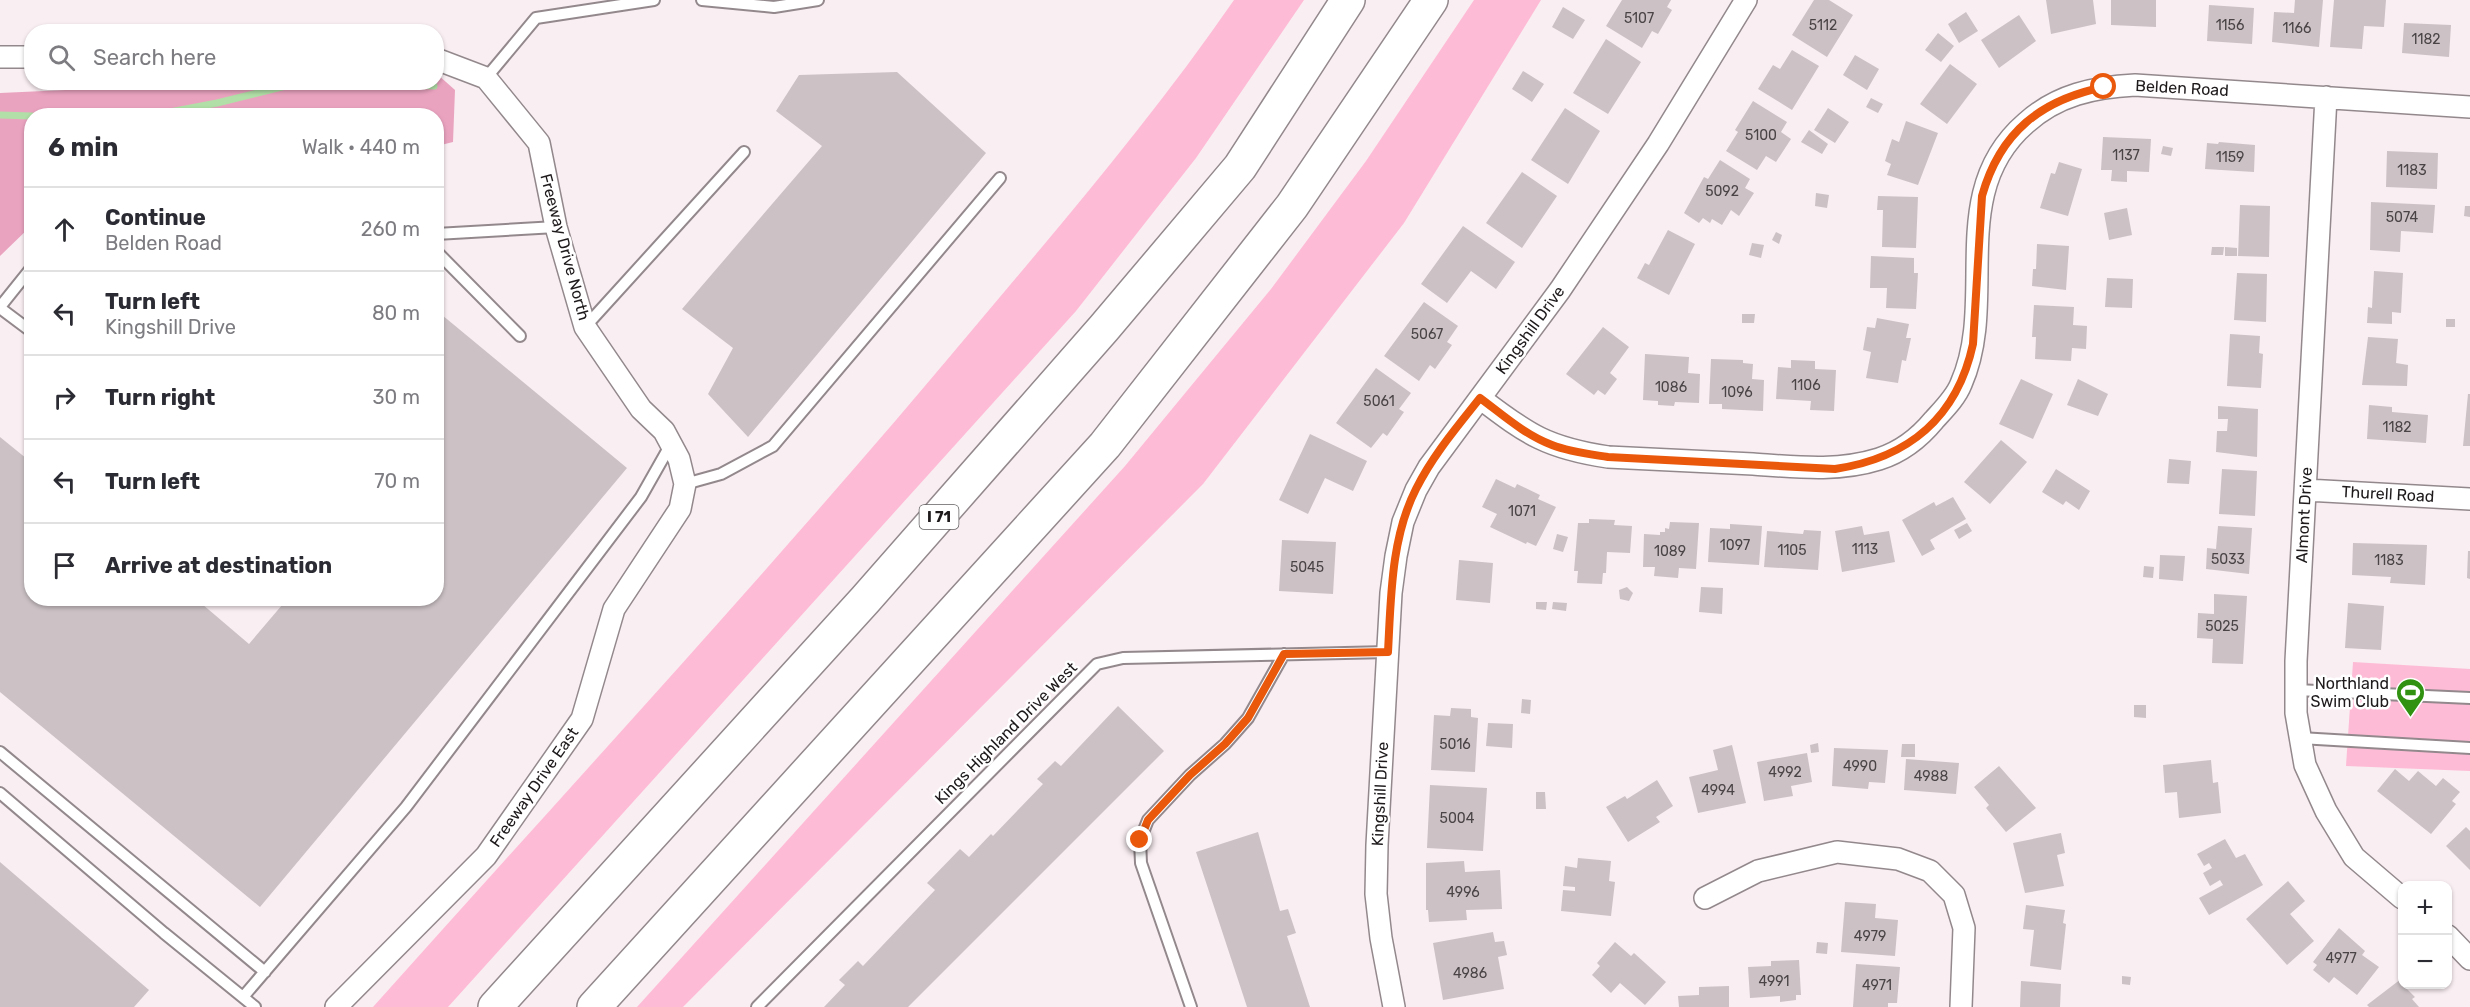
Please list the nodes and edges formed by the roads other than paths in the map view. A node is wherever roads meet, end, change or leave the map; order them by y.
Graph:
1 (654, 0) edge
2 (702, 0) edge
3 (818, 0) edge
4 (1348, 0) edge
5 (1431, 0) edge
6 (1746, 0) edge
7 (0, 57) edge
8 (24, 57) edge
9 (444, 62) edge
10 (486, 78) junction
11 (2326, 97) junction
12 (2470, 107) edge
13 (744, 152) dead end
14 (1000, 178) dead end
15 (556, 227) junction
16 (444, 234) edge
17 (444, 259) edge
18 (24, 277) edge
19 (0, 307) edge
20 (24, 326) edge
21 (585, 327) junction
22 (520, 336) dead end
23 (1480, 398) junction
24 (675, 451) junction
25 (685, 484) junction
26 (2306, 490) junction
27 (2470, 499) edge
28 (1388, 652) junction
29 (1284, 654) junction
30 (2296, 690) junction
31 (2470, 698) edge
32 (2300, 738) junction
33 (2470, 748) edge
34 (0, 752) edge
35 (0, 793) edge
36 (2398, 894) edge
37 (1705, 898) dead end
38 (2452, 940) edge
39 (2470, 959) edge
40 (265, 972) junction
41 (243, 997) junction
42 (255, 1007) edge
43 (336, 1007) edge
44 (495, 1007) edge
45 (594, 1007) edge
46 (757, 1007) edge
47 (1191, 1007) edge
48 (1394, 1007) edge
49 (1961, 1007) edge

1 - 10 lane
2 - 3 lane
4 - 44 highway, I 71
5 - 45 highway
6 - 23 street, Kingshill Drive
7 - 8 street
9 - 10 street, Freeway Drive North
10 - 15 street, Freeway Drive North
11 - 12 street, Belden Road
11 - 23 street, Belden Road
11 - 26 street, Almont Drive
13 - 21 lane
14 - 25 lane
15 - 16 lane
15 - 21 street, Freeway Drive North
17 - 22 lane
18 - 19 lane
19 - 20 lane
21 - 24 street, Freeway Drive North
23 - 28 street, Kingshill Drive
24 - 25 street, Freeway Drive East
24 - 40 lane
25 - 43 street, Freeway Drive East
26 - 27 street, Thurell Road
26 - 30 street, Almont Drive
28 - 29 lane, Kings Highland Drive West
28 - 48 street, Kingshill Drive
29 - 46 lane, Kings Highland Drive West
29 - 47 lane
30 - 31 lane
30 - 32 street, Almont Drive
32 - 33 lane
32 - 36 street, Almont Drive
34 - 40 lane
35 - 41 lane
37 - 49 street
38 - 39 street
40 - 41 lane
41 - 42 lane

